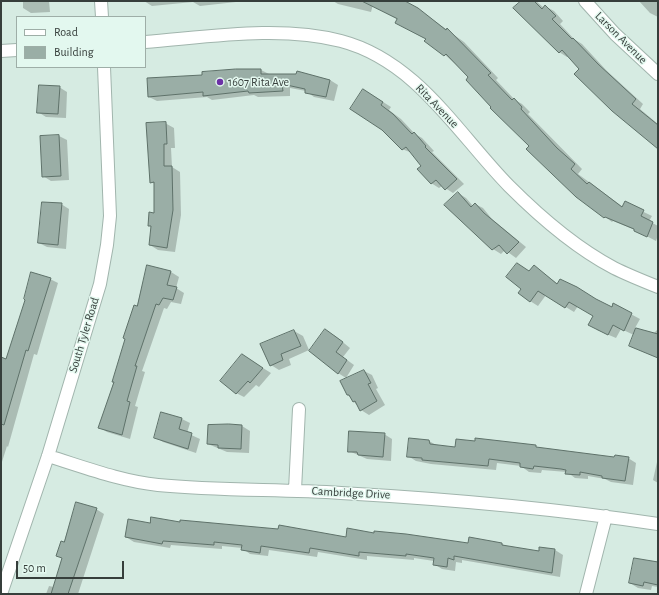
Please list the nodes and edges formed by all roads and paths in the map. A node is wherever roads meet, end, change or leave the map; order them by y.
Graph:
1 (101, 1) edge
2 (585, 1) edge
3 (102, 16) edge
4 (146, 42) edge
5 (16, 50) edge
6 (1, 51) edge
7 (104, 68) edge
8 (658, 74) edge
9 (658, 287) edge
10 (299, 409) dead end
11 (48, 456) junction
12 (295, 490) junction
13 (606, 516) junction
14 (658, 524) edge
15 (1, 594) edge
16 (586, 594) edge

1 - 3 street
2 - 8 street, Larson Avenue
4 - 9 street, Rita Avenue
5 - 6 street
7 - 11 street, South Tyler Road
10 - 12 street
11 - 12 street, Cambridge Drive
11 - 15 street, South Tyler Road
12 - 13 street, Cambridge Drive
13 - 14 street, Cambridge Drive
13 - 16 street

